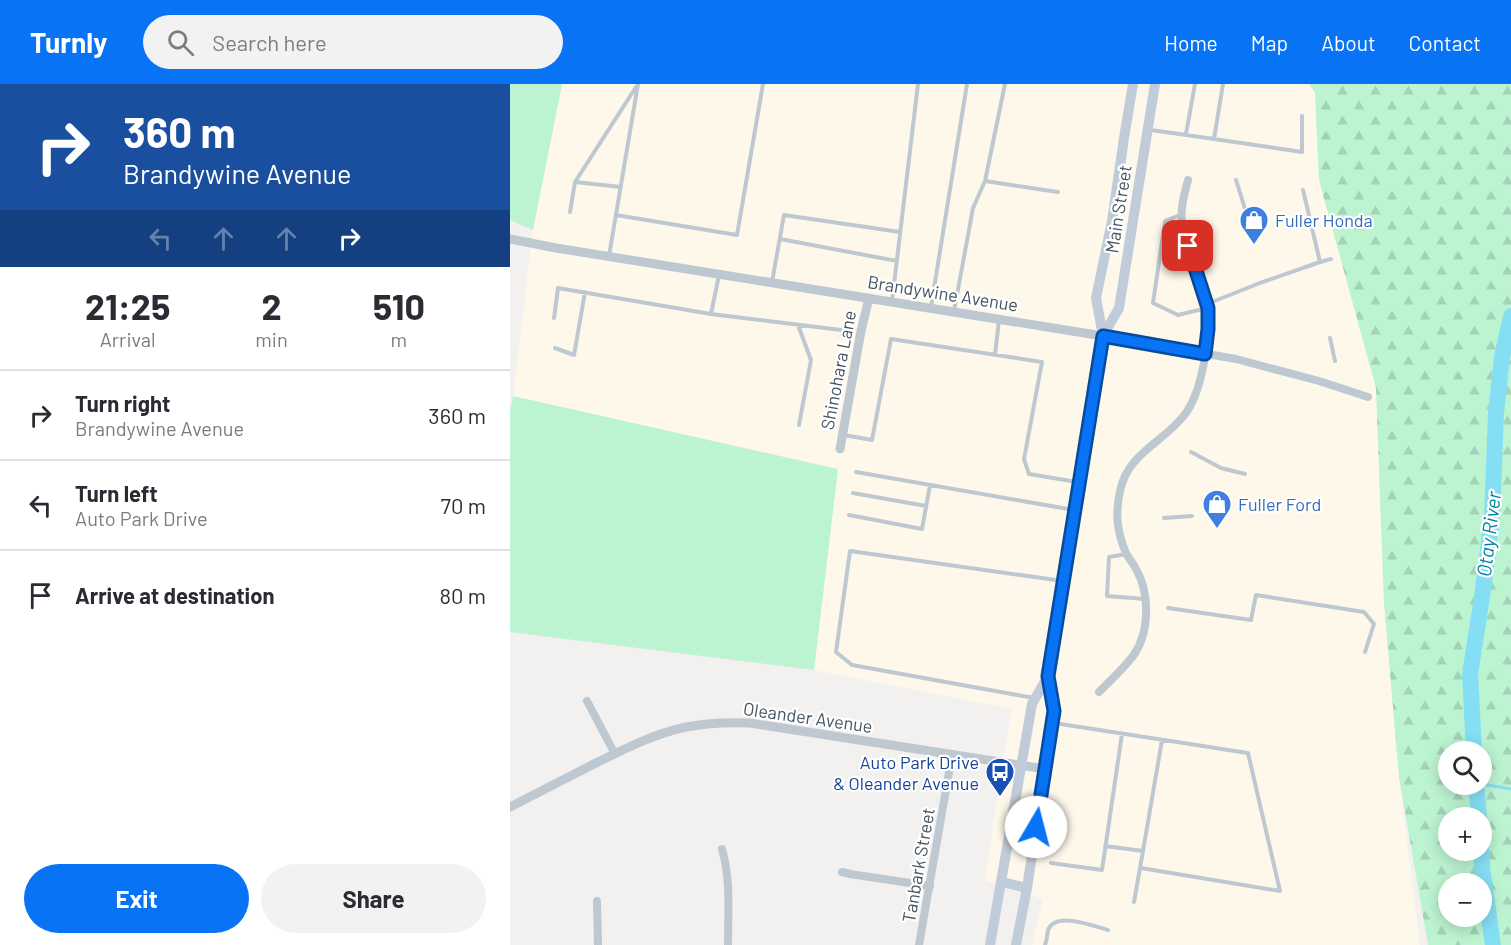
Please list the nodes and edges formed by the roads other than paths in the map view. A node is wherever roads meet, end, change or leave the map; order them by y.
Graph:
1 (638, 84) edge
2 (763, 84) edge
3 (918, 84) edge
4 (967, 84) edge
5 (1005, 84) edge
6 (1133, 84) edge
7 (1155, 84) edge
8 (1195, 84) edge
9 (1223, 84) edge
10 (1302, 116) dead end
11 (1148, 130) junction
12 (1186, 134) junction
13 (1214, 139) junction
14 (1188, 180) dead end
15 (1236, 180) dead end
16 (985, 181) junction
17 (575, 182) junction
18 (621, 187) junction
19 (1303, 190) dead end
20 (1058, 192) dead end
21 (570, 212) dead end
22 (1246, 213) dead end
23 (1182, 214) junction
24 (616, 215) junction
25 (900, 232) junction
26 (510, 239) edge
27 (779, 239) junction
28 (609, 257) junction
29 (1331, 259) dead end
30 (897, 261) junction
31 (1320, 262) junction
32 (719, 274) junction
33 (772, 283) junction
34 (585, 292) junction
35 (869, 298) junction
36 (892, 302) junction
37 (1207, 306) junction
38 (931, 308) junction
39 (954, 312) junction
40 (711, 314) junction
41 (554, 318) dead end
42 (999, 319) junction
43 (798, 325) junction
44 (841, 330) dead end
45 (1103, 336) junction
46 (1330, 338) dead end
47 (555, 348) dead end
48 (1205, 354) junction
49 (995, 355) junction
50 (1335, 361) dead end
51 (1368, 397) dead end
52 (799, 425) dead end
53 (843, 435) junction
54 (840, 449) dead end
55 (1191, 452) dead end
56 (855, 472) dead end
57 (1245, 474) dead end
58 (1079, 482) junction
59 (930, 485) junction
60 (853, 493) dead end
61 (926, 506) junction
62 (1075, 510) junction
63 (849, 515) dead end
64 (1192, 516) dead end
65 (1164, 518) dead end
66 (1127, 554) junction
67 (1063, 581) junction
68 (1146, 599) junction
69 (1168, 608) dead end
70 (1365, 652) dead end
71 (1048, 676) junction
72 (1099, 693) dead end
73 (1035, 698) junction
74 (587, 701) dead end
75 (1052, 723) junction
76 (1122, 734) junction
77 (1162, 740) junction
78 (615, 754) junction
79 (952, 755) junction
80 (1022, 765) junction
81 (1045, 769) junction
82 (510, 807) edge
83 (1105, 846) junction
84 (722, 849) dead end
85 (1143, 851) junction
86 (1051, 863) dead end
87 (1141, 868) junction
88 (842, 872) dead end
89 (1002, 882) junction
90 (930, 886) junction
91 (1027, 888) junction
92 (597, 901) dead end
93 (1134, 902) dead end
94 (1108, 930) dead end
95 (598, 945) edge
96 (728, 945) edge
97 (919, 945) edge
98 (990, 945) edge
99 (1016, 945) edge
100 (1046, 945) edge

1 - 17 lane
1 - 18 lane
2 - 24 lane
3 - 25 lane
4 - 38 lane
5 - 16 lane
6 - 45 main road, Main Street
7 - 11 main road, Main Street
8 - 12 lane
9 - 13 lane
10 - 13 lane
11 - 12 lane
11 - 45 main road, Main Street
12 - 13 lane
14 - 23 street
15 - 22 lane
16 - 20 lane
16 - 39 lane
17 - 18 lane
17 - 21 lane
18 - 24 lane
19 - 31 lane
23 - 37 street
23 - 37 lane
24 - 28 lane
25 - 27 lane
25 - 30 lane
26 - 28 street, Brandywine Avenue
27 - 30 lane
27 - 33 lane
28 - 32 street, Brandywine Avenue
29 - 31 lane
30 - 36 lane
31 - 37 lane
32 - 33 street, Brandywine Avenue
32 - 40 lane
33 - 35 street, Brandywine Avenue
34 - 40 lane
34 - 41 lane
34 - 47 lane
35 - 36 street, Brandywine Avenue
35 - 53 street, Shinohara Lane
36 - 38 street, Brandywine Avenue
37 - 48 street
38 - 39 street, Brandywine Avenue
39 - 42 street, Brandywine Avenue
40 - 43 lane
42 - 45 street, Brandywine Avenue
42 - 49 lane
43 - 44 lane
43 - 52 lane
45 - 48 street, Brandywine Avenue
45 - 58 main road, Main Street
46 - 50 lane
48 - 51 street, Brandywine Avenue
48 - 66 street
49 - 53 lane
49 - 58 lane
53 - 54 street, Shinohara Lane
55 - 57 lane
56 - 59 lane
58 - 62 main road, Main Street
59 - 61 lane
59 - 62 lane
60 - 61 lane
61 - 63 lane
62 - 67 main road, Main Street
64 - 65 lane
66 - 68 street
66 - 68 lane
67 - 71 main road, Main Street
67 - 73 lane
68 - 72 street
69 - 70 lane
71 - 73 main road, Main Street
71 - 75 main road, Main Street
73 - 80 main road, Main Street
74 - 78 street
75 - 76 lane
75 - 81 main road, Main Street
76 - 77 lane
76 - 83 lane
77 - 85 lane
77 - 87 lane
78 - 79 street, Oleander Avenue
78 - 82 street, Oleander Avenue
79 - 80 street, Oleander Avenue
79 - 90 street, Tanbark Street
80 - 81 street, Oleander Avenue
80 - 89 main road, Main Street
81 - 91 main road, Main Street
83 - 85 lane
83 - 86 lane
84 - 96 street
85 - 87 lane
87 - 93 lane
88 - 90 street
89 - 91 main road
89 - 98 main road, Main Street
90 - 97 street, Tanbark Street
91 - 99 main road, Main Street
92 - 95 street
94 - 100 lane

